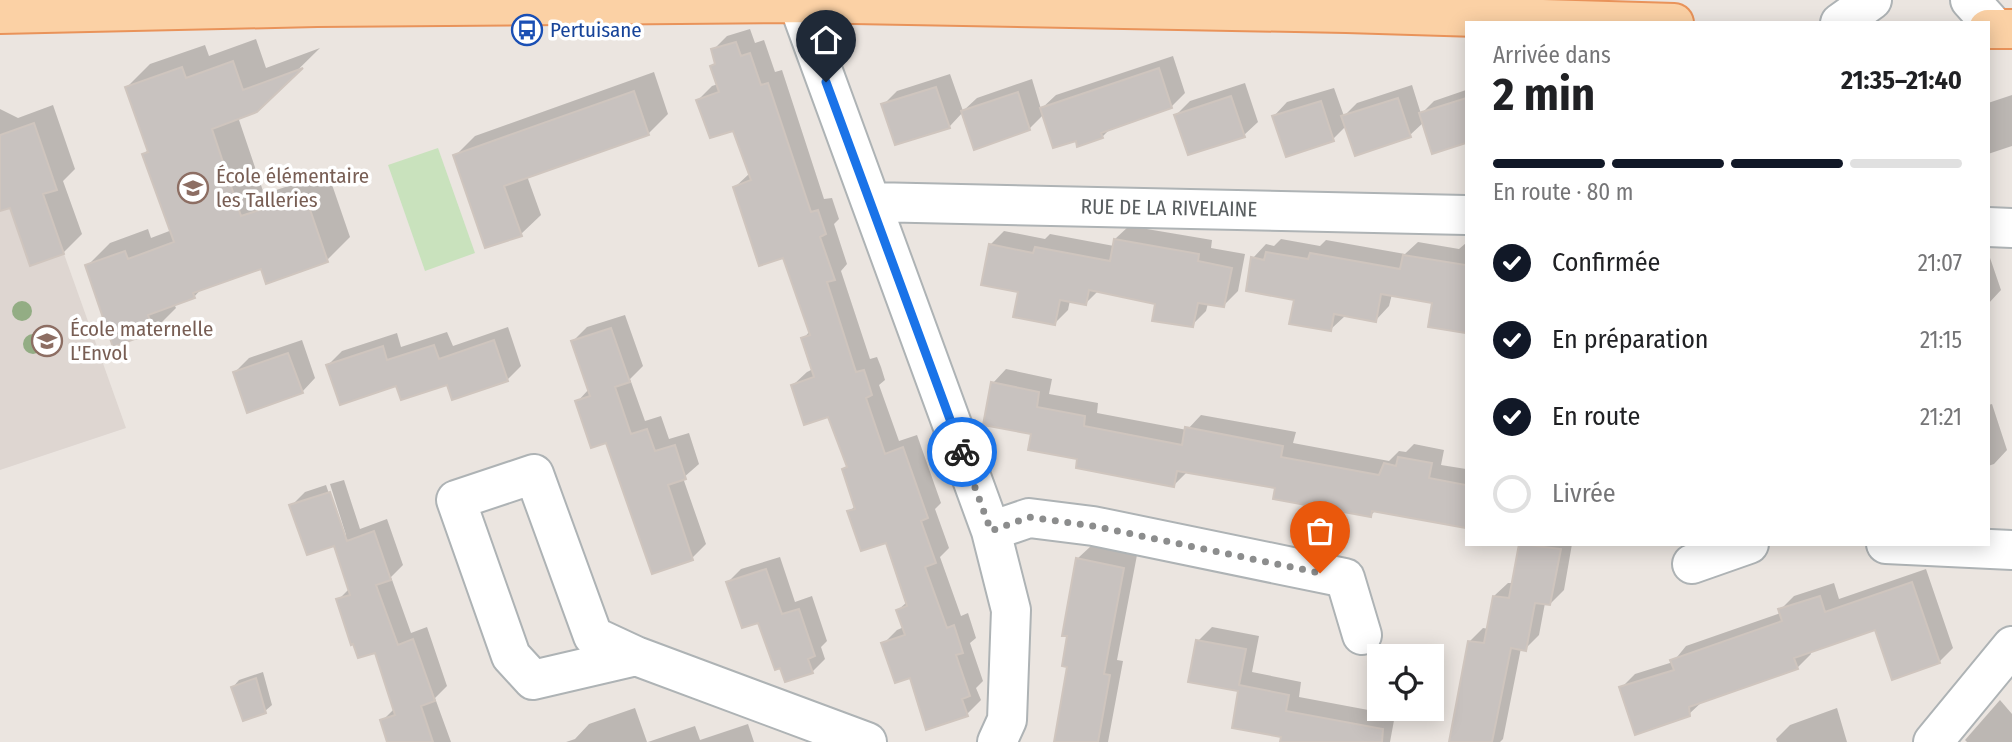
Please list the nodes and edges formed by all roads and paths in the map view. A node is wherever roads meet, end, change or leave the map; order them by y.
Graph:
1 (1872, 0) edge
2 (1970, 0) edge
3 (798, 3) junction
4 (0, 14) edge
5 (1608, 21) edge
6 (1843, 21) edge
7 (1999, 29) edge
8 (871, 201) junction
9 (1465, 215) edge
10 (1990, 227) edge
11 (2012, 228) edge
12 (991, 531) junction
13 (1743, 546) edge
14 (1928, 546) edge
15 (2012, 550) edge
16 (1692, 564) dead end
17 (1362, 635) dead end
18 (2012, 646) edge
19 (636, 656) junction
20 (867, 742) edge
21 (997, 742) edge
22 (1933, 742) edge

1 - 6 street
2 - 7 street
3 - 4 main road
3 - 5 main road
3 - 8 street
8 - 9 street, RUE DE LA RIVELAINE
8 - 12 street
10 - 11 street
12 - 17 street
12 - 21 street
13 - 16 street
14 - 15 street
18 - 22 street
19 - 19 street
19 - 20 street

